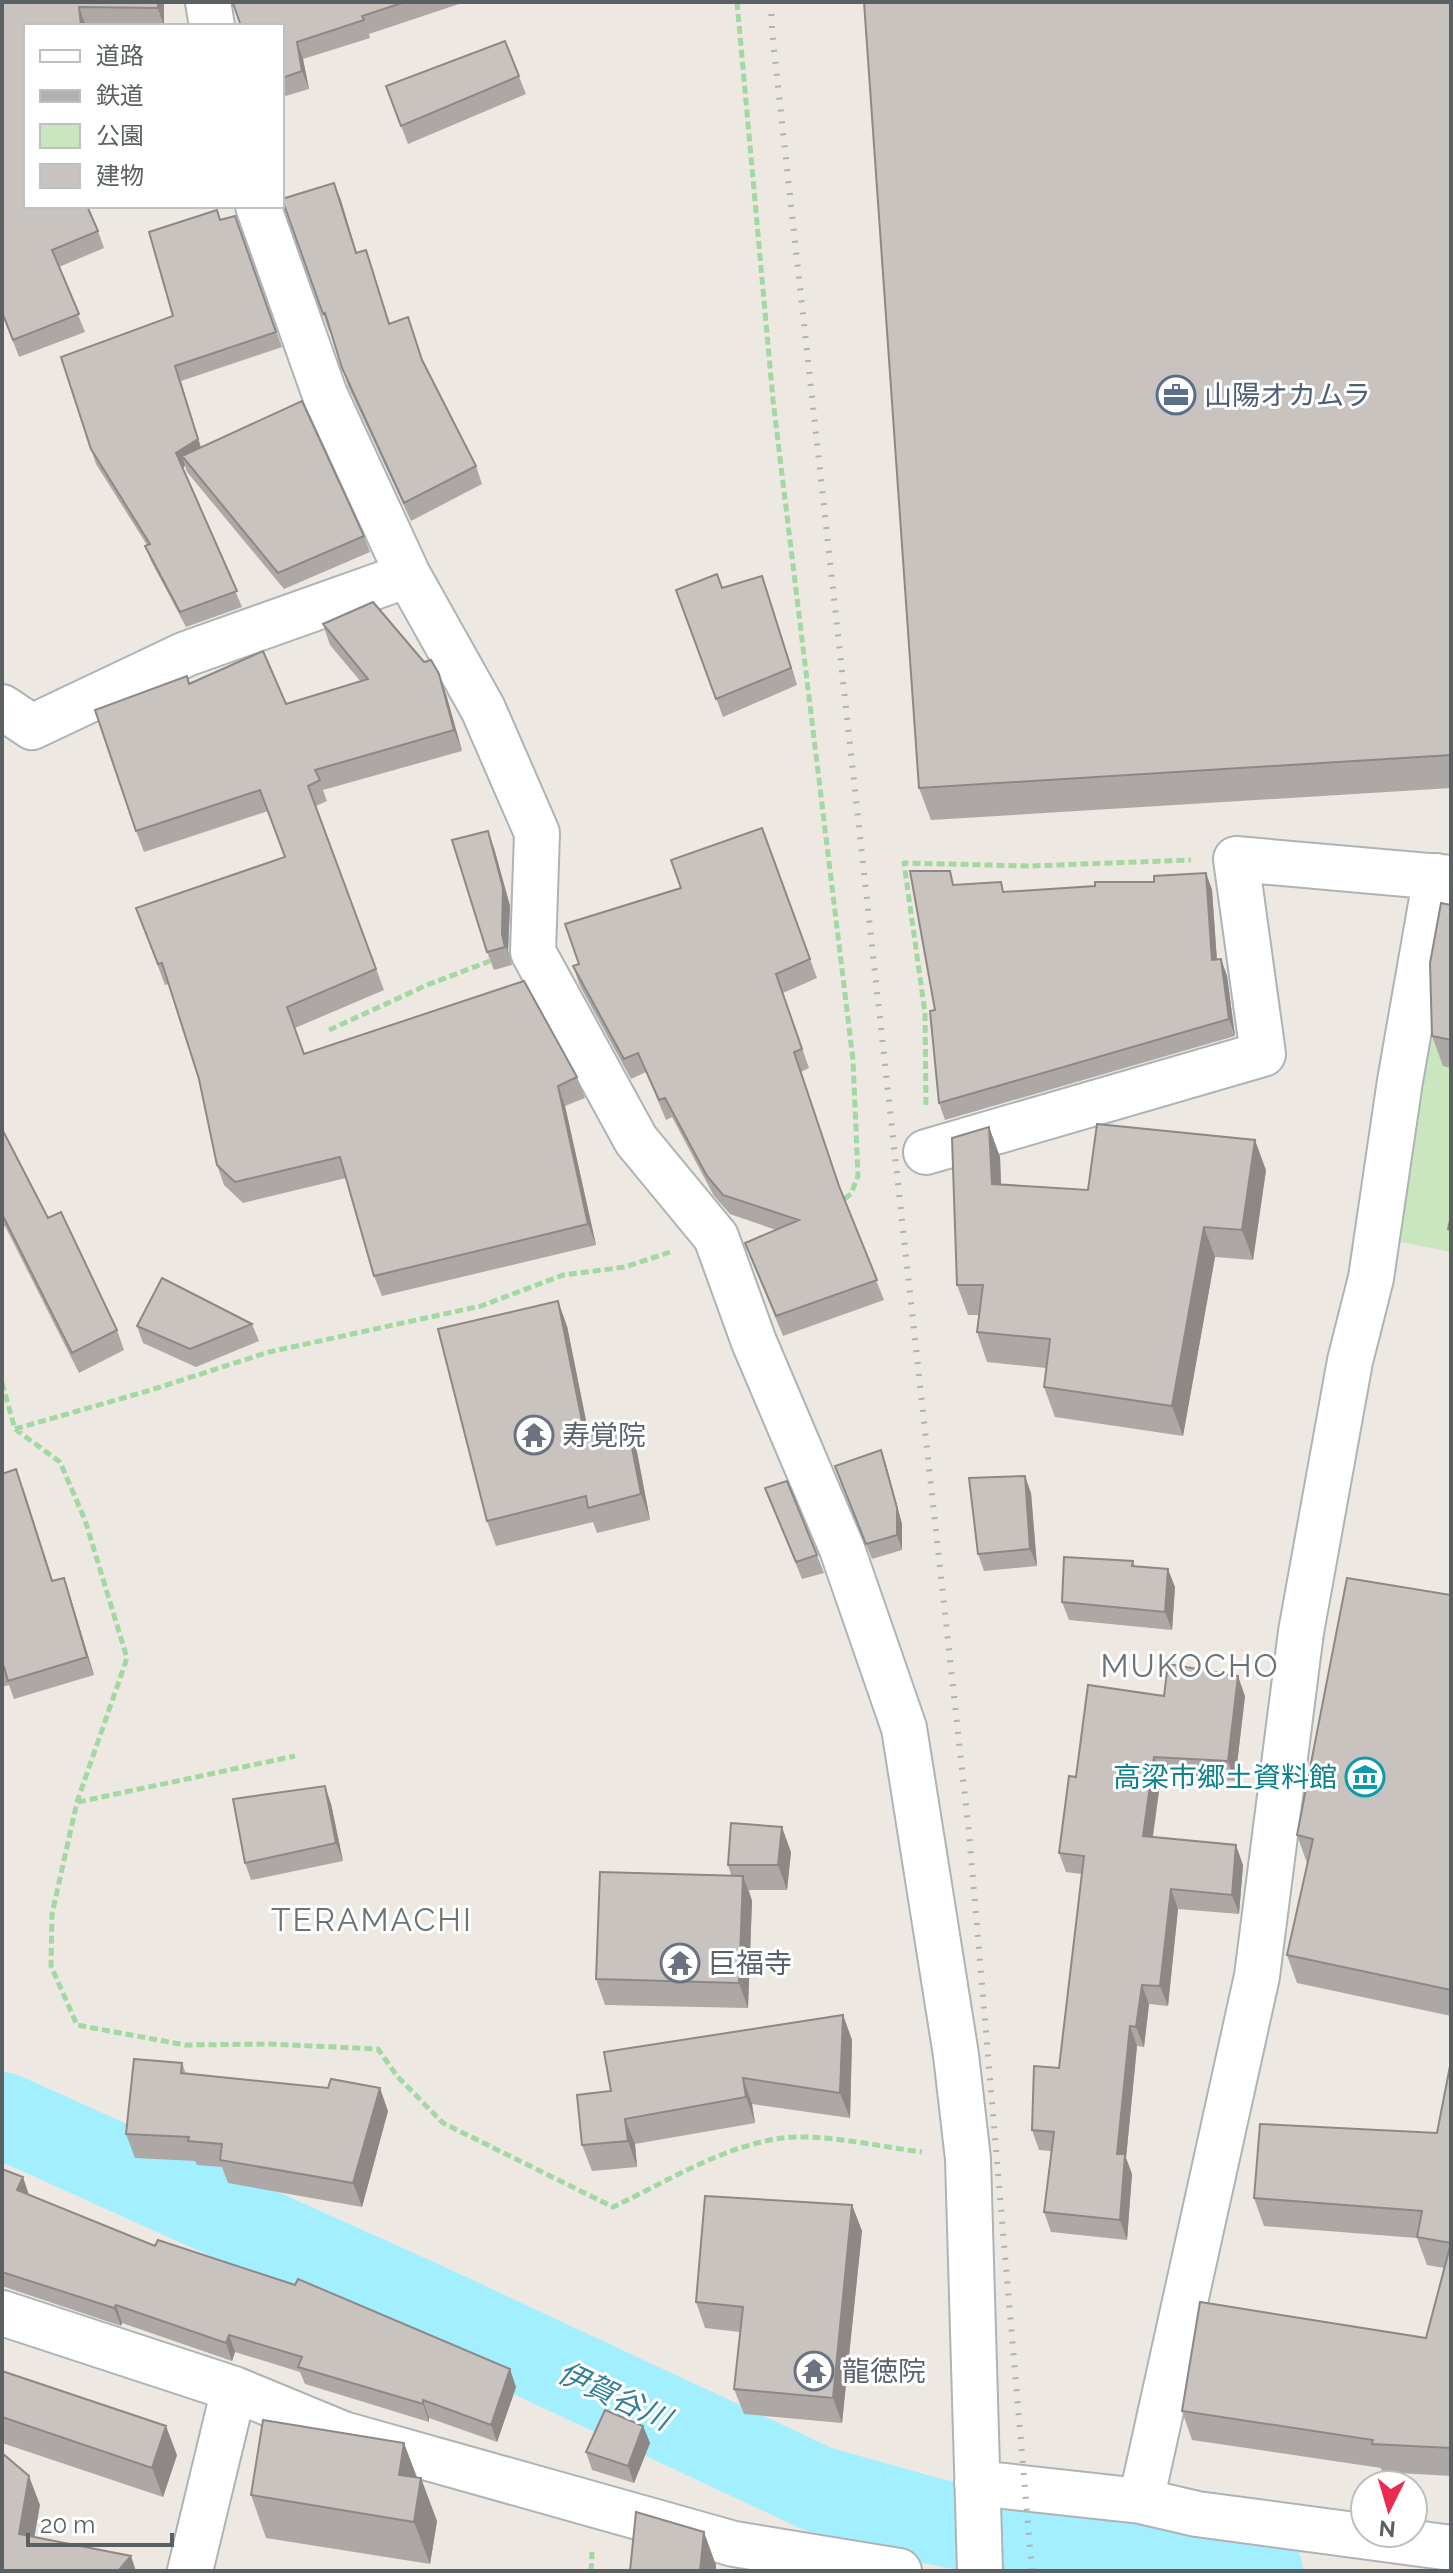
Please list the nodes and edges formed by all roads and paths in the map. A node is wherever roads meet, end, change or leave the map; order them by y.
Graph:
1 (208, 2) edge
2 (737, 2) edge
3 (212, 24) edge
4 (259, 208) edge
5 (408, 575) junction
6 (2, 707) edge
7 (1236, 859) junction
8 (1443, 877) edge
9 (533, 952) junction
10 (329, 1030) dead end
11 (926, 1152) joint
12 (829, 1210) edge
13 (716, 1237) junction
14 (2, 1383) edge
15 (15, 1429) junction
16 (295, 1756) dead end
17 (77, 1802) junction
18 (968, 2159) junction
19 (2, 2313) edge
20 (234, 2389) junction
21 (977, 2488) junction
22 (1141, 2501) junction
23 (1451, 2548) edge
24 (190, 2571) edge
25 (899, 2571) edge
26 (980, 2571) edge

1 - 3 street
2 - 12 path
4 - 5 street
5 - 6 street
5 - 9 street
7 - 8 street
7 - 11 street
7 - 11 path
8 - 22 street
9 - 10 path
9 - 13 street
13 - 15 path
13 - 18 street
14 - 15 path
15 - 17 path
16 - 17 path
17 - 18 path
18 - 21 street
19 - 20 street
20 - 24 street
20 - 25 street
21 - 22 street
21 - 26 street
22 - 23 street

